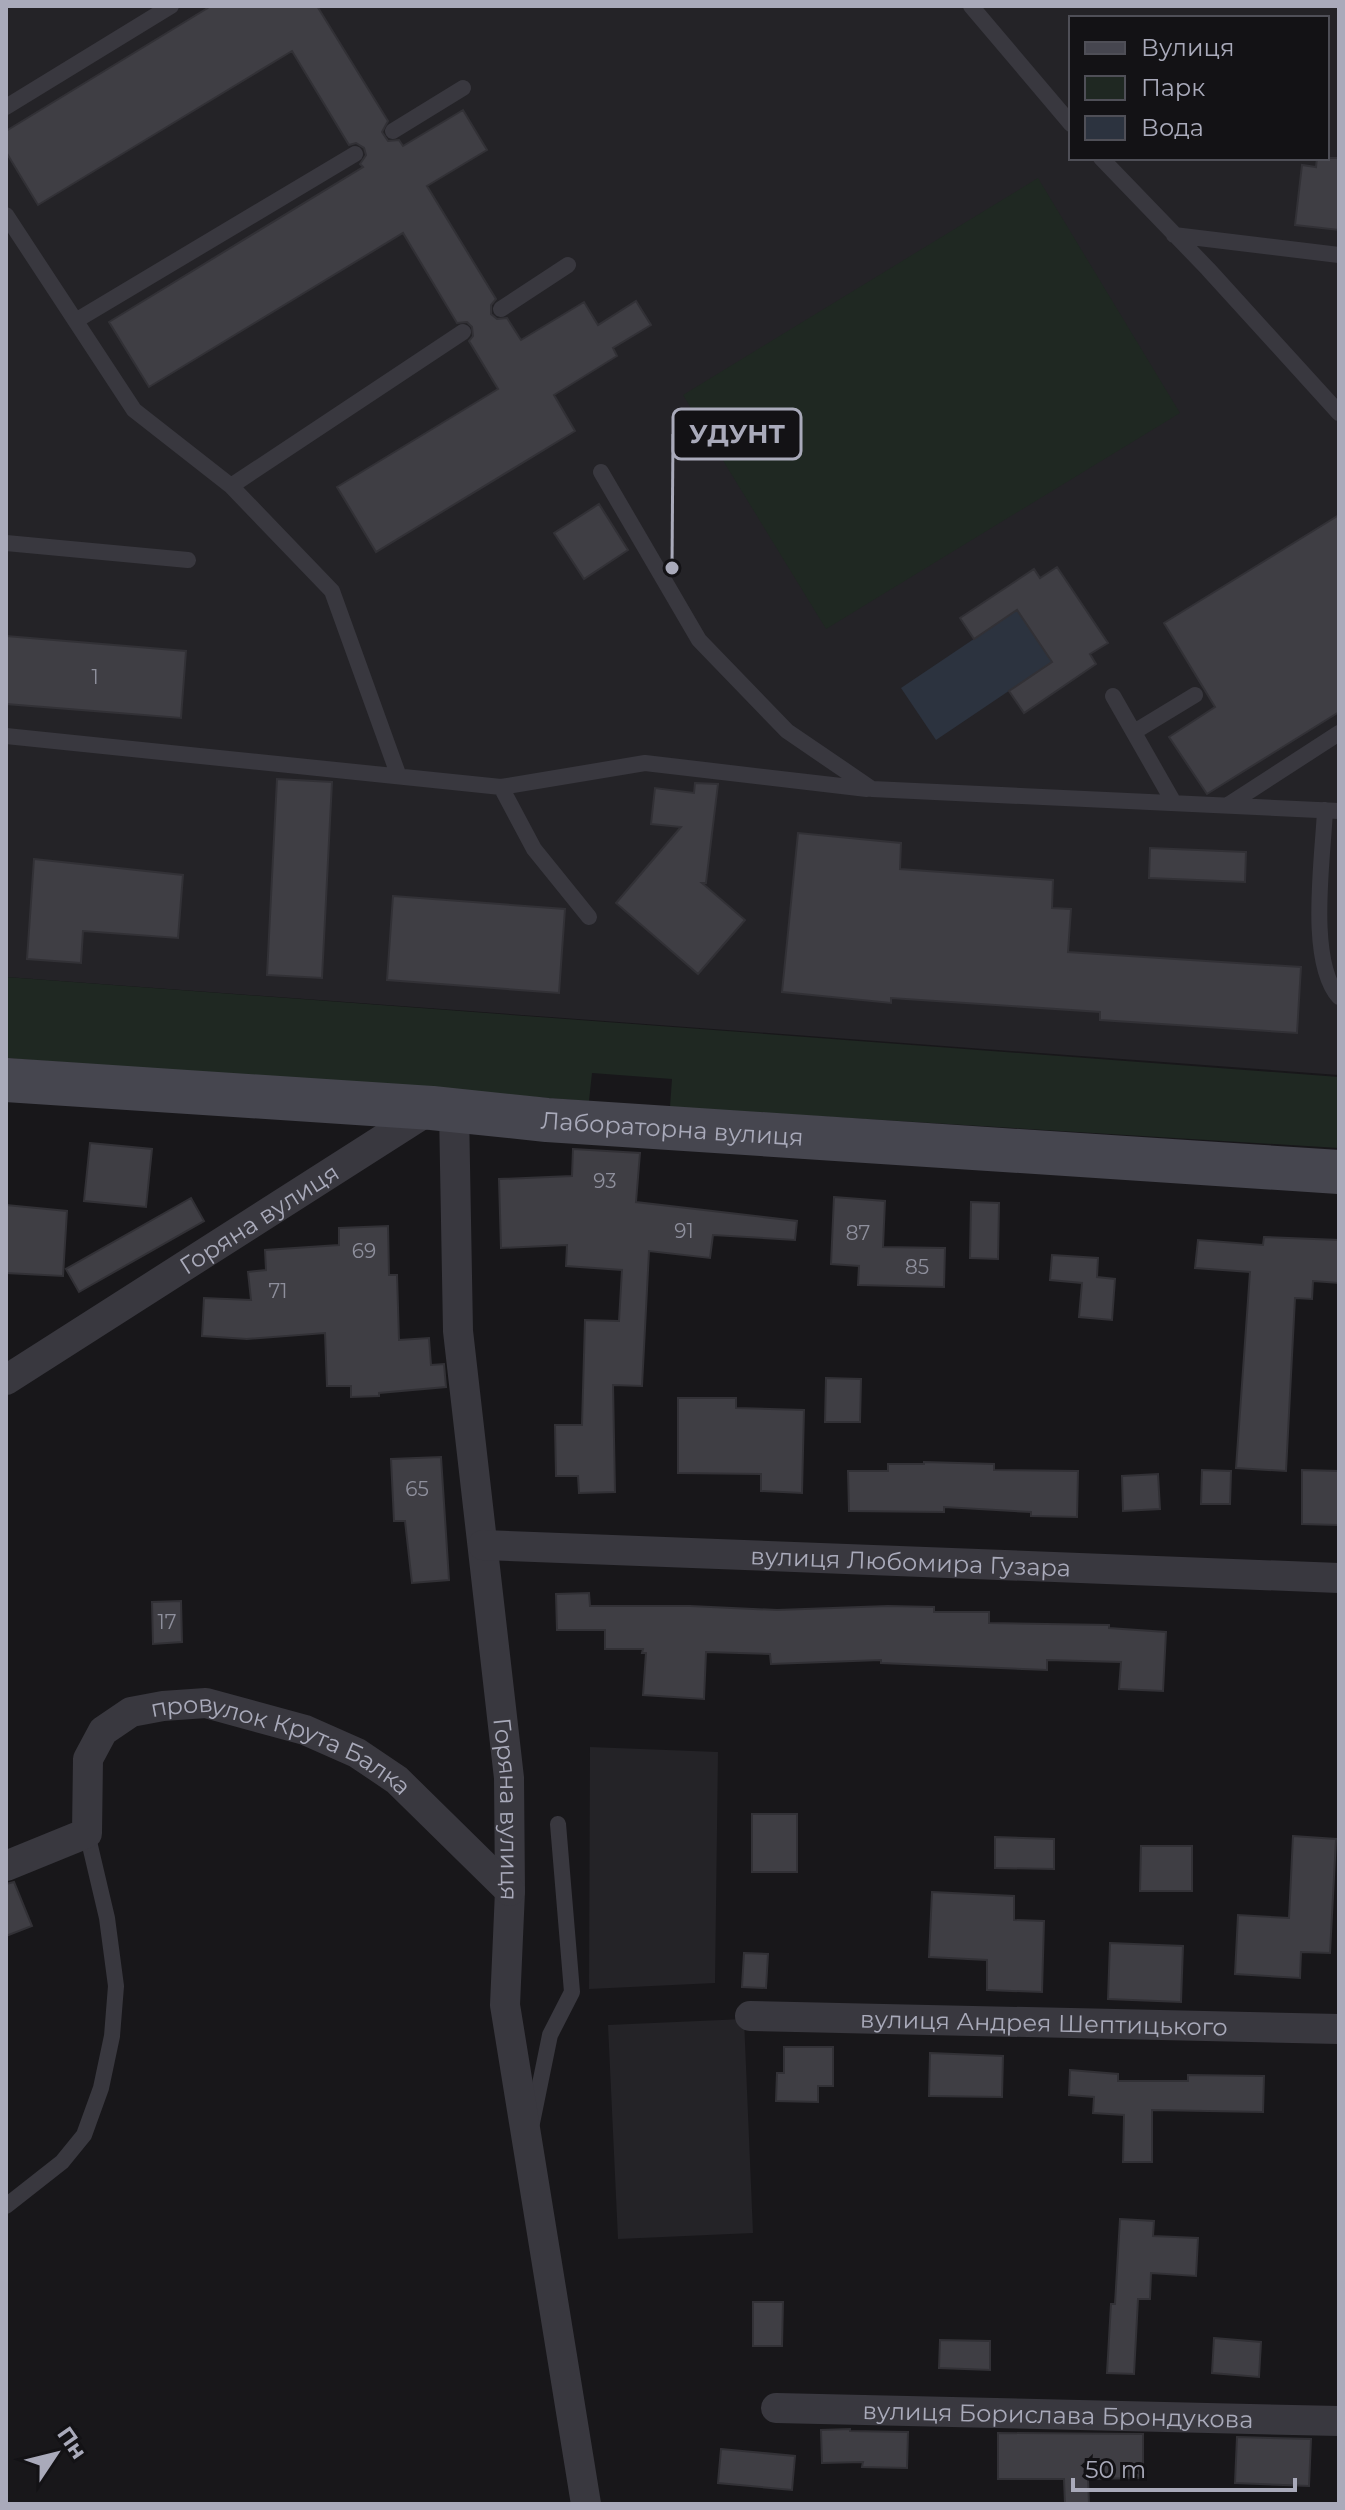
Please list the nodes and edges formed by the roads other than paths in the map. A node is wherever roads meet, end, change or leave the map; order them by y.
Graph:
1 (171, 6) edge
2 (971, 6) edge
3 (463, 88) dead end
4 (6, 107) edge
5 (1069, 122) edge
6 (393, 131) dead end
7 (355, 154) dead end
8 (1103, 160) edge
9 (6, 215) edge
10 (1174, 235) junction
11 (1339, 255) edge
12 (568, 265) dead end
13 (501, 309) dead end
14 (77, 320) junction
15 (463, 332) dead end
16 (1339, 413) edge
17 (601, 472) dead end
18 (231, 486) junction
19 (6, 543) edge
20 (188, 560) dead end
21 (1195, 695) dead end
22 (1113, 696) dead end
23 (1134, 732) junction
24 (1339, 733) edge
25 (6, 736) edge
26 (398, 774) junction
27 (501, 787) junction
28 (872, 789) junction
29 (1174, 803) junction
30 (1228, 805) junction
31 (1332, 810) edge
32 (589, 917) dead end
33 (1339, 997) edge
34 (6, 1080) edge
35 (443, 1109) junction
36 (1339, 1172) edge
37 (6, 1380) edge
38 (483, 1545) junction
39 (1339, 1578) edge
40 (558, 1824) dead end
41 (87, 1833) junction
42 (6, 1866) edge
43 (510, 1891) junction
44 (750, 2016) dead end
45 (1339, 2029) edge
46 (528, 2142) junction
47 (6, 2206) edge
48 (776, 2408) dead end
49 (1339, 2421) edge
50 (586, 2504) edge

1 - 4 lane
2 - 5 lane
3 - 6 lane
7 - 14 lane
8 - 10 lane
9 - 14 lane
10 - 11 lane
10 - 16 lane
12 - 13 lane
14 - 18 lane
15 - 18 lane
17 - 28 lane
18 - 26 lane
19 - 20 lane
21 - 23 lane
22 - 23 lane
23 - 29 lane
24 - 30 lane
25 - 26 lane
26 - 27 lane
27 - 28 lane
27 - 32 lane
28 - 29 lane
29 - 30 lane
30 - 31 lane
31 - 33 lane
34 - 35 main road, Лабораторна вулиця
35 - 36 main road, Лабораторна вулиця
35 - 37 street, Горяна вулиця
35 - 38 street, Горяна вулиця
38 - 39 street, вулиця Любомира Гузара
38 - 43 street, Горяна вулиця
40 - 46 lane
41 - 42 street
41 - 43 street, провулок Крута Балка
41 - 47 lane, провулок Крута Балка
43 - 46 street, Горяна вулиця
44 - 45 street, вулиця Андрея Шептицького
46 - 50 street, Горяна вулиця
48 - 49 street, вулиця Борислава Брондукова

